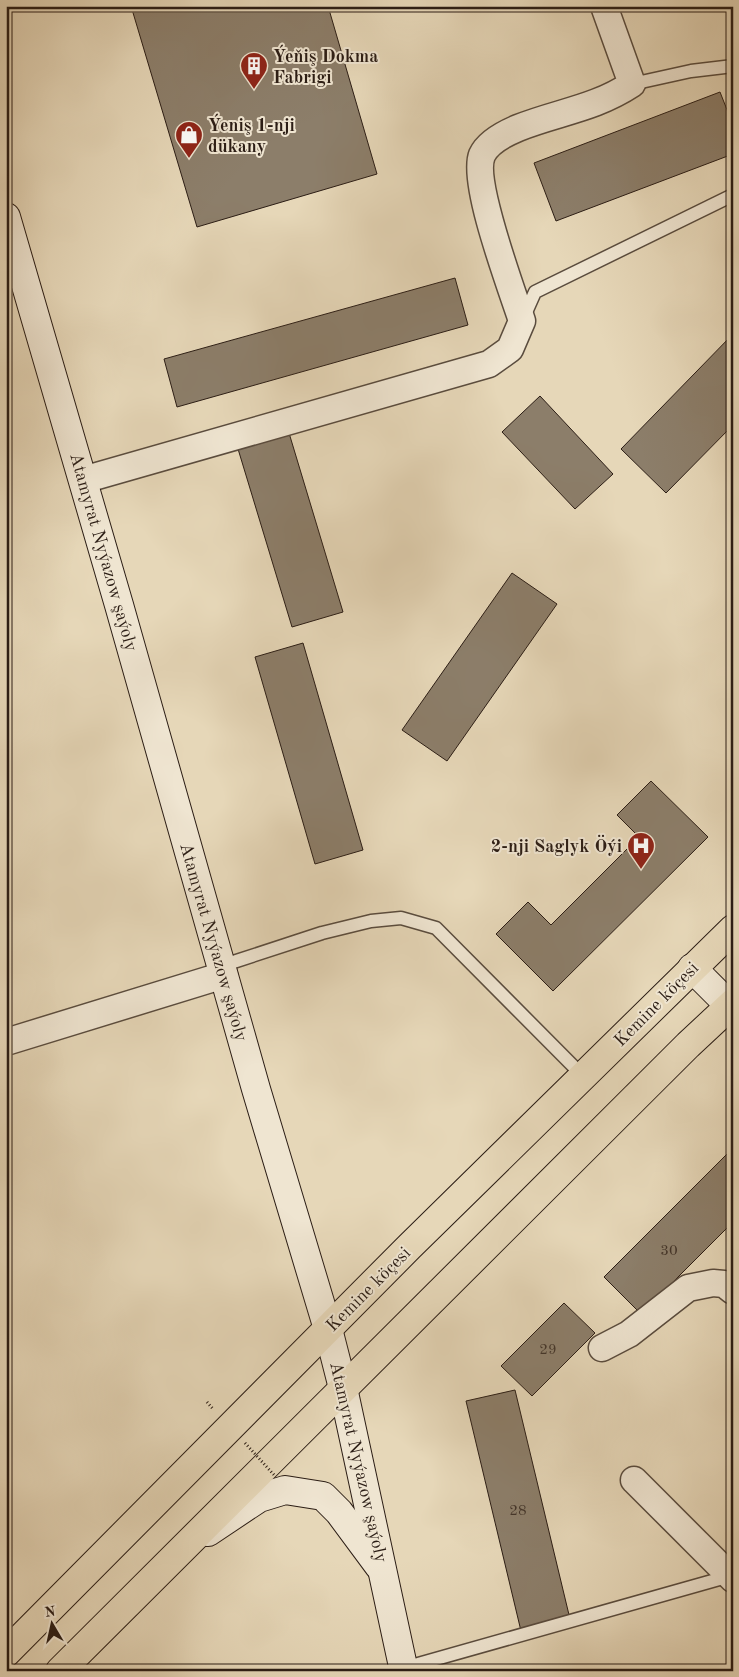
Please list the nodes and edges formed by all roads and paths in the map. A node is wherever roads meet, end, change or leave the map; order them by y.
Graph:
1 (604, 6) edge
2 (733, 66) edge
3 (632, 84) junction
4 (733, 195) edge
5 (6, 217) edge
6 (522, 321) junction
7 (83, 480) junction
8 (733, 928) edge
9 (692, 968) junction
10 (222, 970) junction
11 (732, 1006) edge
12 (6, 1042) edge
13 (584, 1076) junction
14 (733, 1291) edge
15 (328, 1329) junction
16 (602, 1348) dead end
17 (343, 1388) junction
18 (245, 1443) dead end
19 (275, 1476) dead end
20 (634, 1480) dead end
21 (185, 1546) junction
22 (384, 1574) junction
23 (731, 1578) edge
24 (6, 1653) edge
25 (404, 1669) edge
26 (60, 1671) edge

1 - 3 street
2 - 3 lane
3 - 6 street
4 - 6 lane
5 - 7 street, Atamyrat Nyýazow şaýoly
6 - 7 street
7 - 10 street, Atamyrat Nyýazow şaýoly
8 - 9 main road, Kemine köçesi
9 - 11 street
9 - 13 main road, Kemine köçesi
10 - 12 street
10 - 13 lane
10 - 15 street, Atamyrat Nyýazow şaýoly
11 - 17 main road
13 - 15 main road, Kemine köçesi
14 - 16 street
15 - 17 street, Atamyrat Nyýazow şaýoly
15 - 24 main road, Kemine köçesi
17 - 21 main road
17 - 22 street, Atamyrat Nyýazow şaýoly
18 - 19 path, bridge
20 - 23 street
21 - 22 street
21 - 26 main road
22 - 25 street, Atamyrat Nyýazow şaýoly
23 - 25 lane

